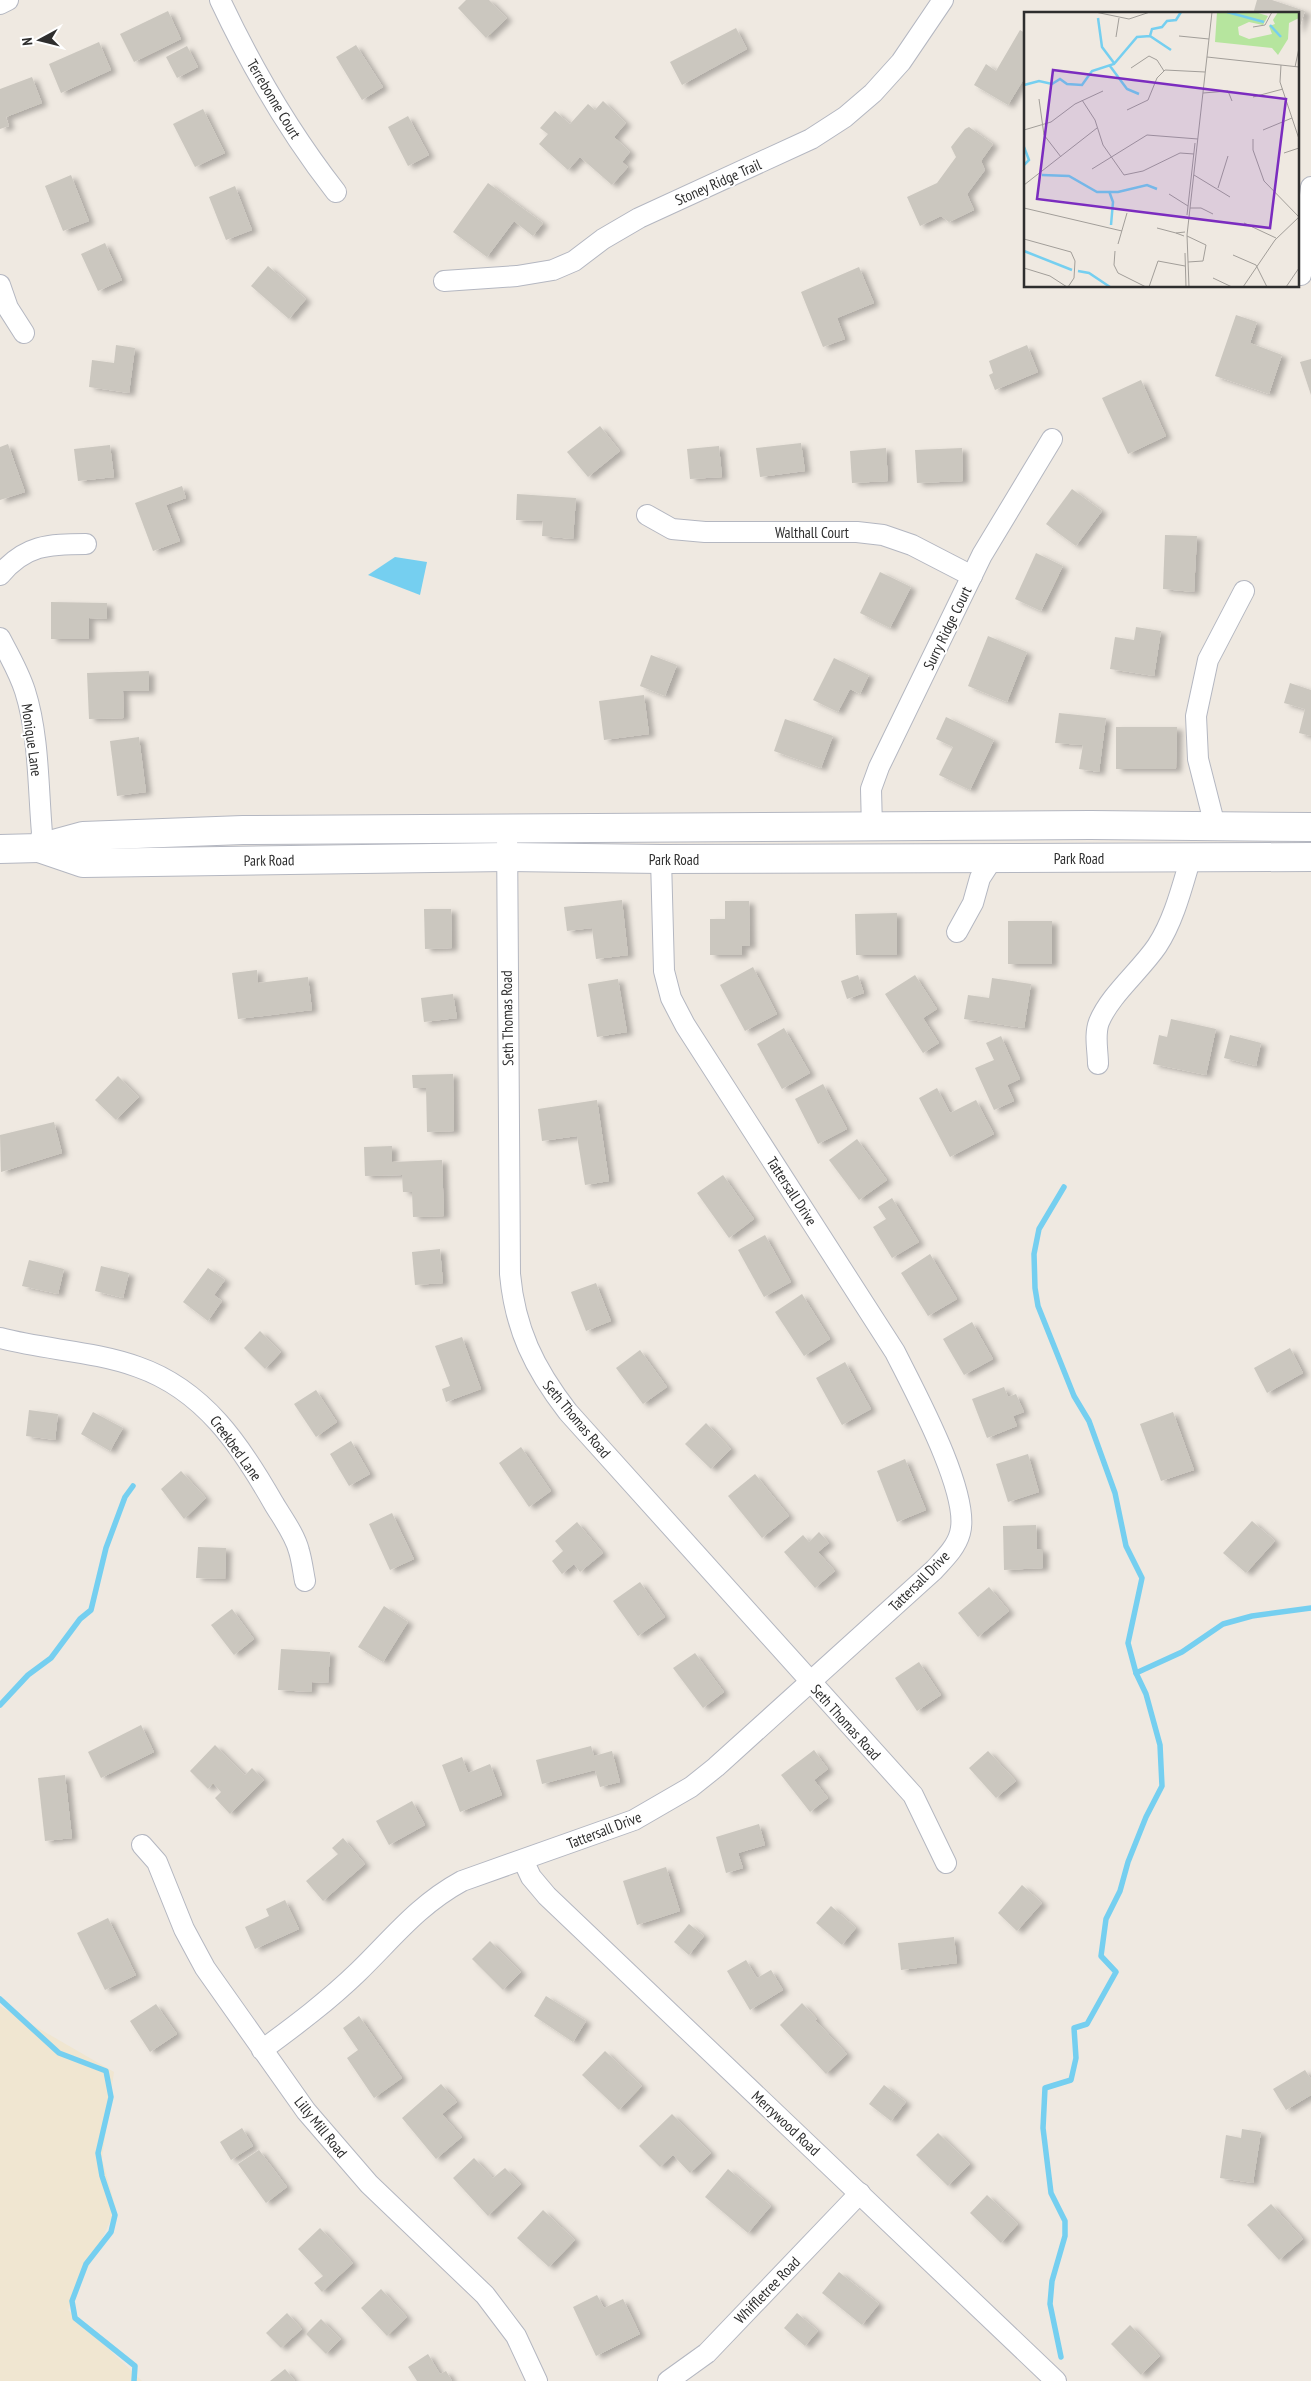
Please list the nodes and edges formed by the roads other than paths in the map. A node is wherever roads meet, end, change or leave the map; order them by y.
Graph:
1 (8, 0) edge
2 (220, 0) edge
3 (943, 0) edge
4 (0, 4) edge
5 (1311, 186) edge
6 (336, 192) dead end
7 (1301, 275) dead end
8 (444, 281) dead end
9 (0, 285) edge
10 (24, 333) dead end
11 (1052, 438) dead end
12 (647, 515) dead end
13 (86, 544) dead end
14 (0, 576) edge
15 (972, 576) junction
16 (1244, 590) dead end
17 (0, 638) edge
18 (1215, 826) junction
19 (1311, 827) edge
20 (506, 828) junction
21 (872, 828) junction
22 (39, 848) junction
23 (0, 849) edge
24 (506, 857) junction
25 (1311, 857) edge
26 (993, 858) junction
27 (1191, 858) junction
28 (661, 859) junction
29 (957, 932) dead end
30 (1098, 1064) dead end
31 (0, 1338) edge
32 (305, 1581) dead end
33 (811, 1682) junction
34 (142, 1845) dead end
35 (523, 1860) junction
36 (946, 1863) dead end
37 (262, 2050) junction
38 (860, 2194) junction
39 (537, 2381) edge
40 (668, 2381) edge
41 (1056, 2381) edge

1 - 4 street
2 - 6 street, Terrebonne Court
3 - 8 street, Stoney Ridge Trail
5 - 7 street
9 - 10 street
11 - 15 street, Surry Ridge Court
12 - 15 street, Walthall Court
13 - 14 street
15 - 21 street, Surry Ridge Court
16 - 18 street
17 - 22 street, Monique Lane
18 - 19 main road, Park Road
18 - 21 main road, Park Road
20 - 21 main road, Park Road
20 - 22 main road, Park Road
20 - 24 street, Seth Thomas Road
22 - 23 main road, Park Road
22 - 24 main road, Park Road
24 - 28 main road, Park Road
24 - 33 street, Seth Thomas Road
25 - 27 main road, Park Road
26 - 27 main road, Park Road
26 - 28 main road, Park Road
26 - 29 street
27 - 30 street
28 - 33 street, Tattersall Drive
31 - 32 street, Creekbed Lane
33 - 35 street, Tattersall Drive
33 - 36 street, Seth Thomas Road
34 - 37 street, Lilly Mill Road
35 - 37 street, Tattersall Drive
35 - 38 street, Merrywood Road
37 - 39 street, Lilly Mill Road
38 - 40 street, Whiffletree Road
38 - 41 street, Merrywood Road

